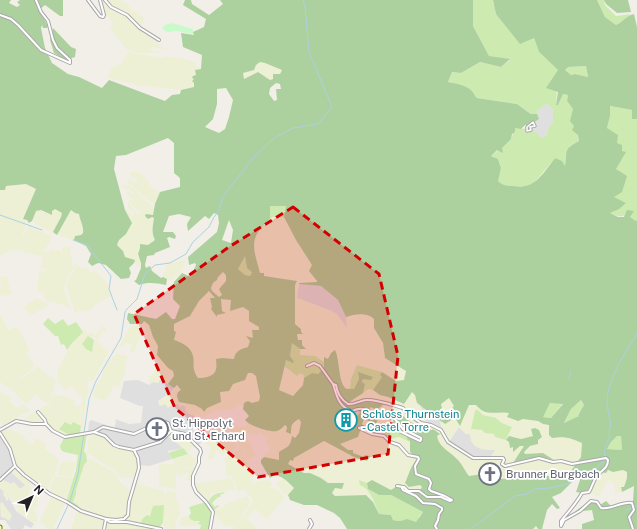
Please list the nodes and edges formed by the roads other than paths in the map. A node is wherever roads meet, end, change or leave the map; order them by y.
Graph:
1 (36, 0) edge
2 (88, 0) edge
3 (100, 0) edge
4 (105, 0) edge
5 (0, 15) edge
6 (159, 40) dead end
7 (531, 130) joint
8 (307, 366) dead end
9 (333, 384) junction
10 (38, 412) dead end
11 (46, 424) junction
12 (0, 430) edge
13 (171, 431) junction
14 (94, 432) junction
15 (0, 433) edge
16 (134, 450) junction
17 (15, 466) junction
18 (0, 480) edge
19 (396, 486) dead end
20 (403, 487) junction
21 (106, 519) junction
22 (310, 520) dead end
23 (104, 529) edge
24 (161, 529) edge
25 (210, 529) edge
26 (309, 529) edge
27 (437, 529) edge
28 (633, 529) edge

1 - 5 street
2 - 3 street
4 - 6 street
7 - 7 street
8 - 9 street
9 - 20 street
9 - 28 street
10 - 11 street
11 - 12 street
11 - 14 street
13 - 14 street
13 - 16 street
13 - 25 street
14 - 16 street
15 - 17 street
16 - 21 street
17 - 18 street
17 - 21 street
19 - 20 street
20 - 27 street
21 - 23 street
21 - 24 street
22 - 26 street

